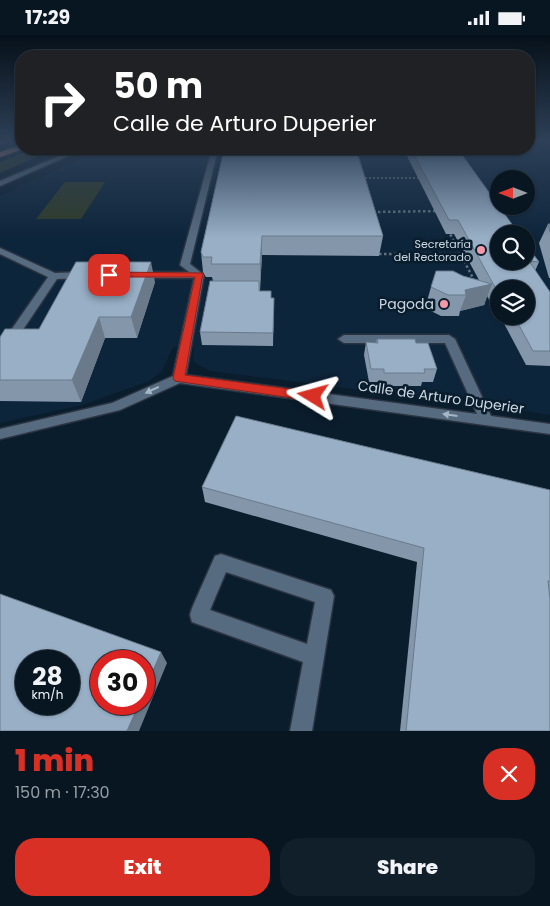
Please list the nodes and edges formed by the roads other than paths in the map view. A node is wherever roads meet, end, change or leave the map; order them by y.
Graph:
1 (24, 173) edge
2 (209, 173) edge
3 (0, 184) edge
4 (0, 251) edge
5 (54, 275) junction
6 (93, 275) edge
7 (122, 275) edge
8 (200, 275) junction
9 (344, 339) dead end
10 (0, 355) edge
11 (179, 378) junction
12 (486, 420) junction
13 (550, 429) edge
14 (0, 434) edge
15 (313, 656) junction
16 (301, 731) edge

1 - 3 street
2 - 8 street
4 - 5 street
5 - 6 street
5 - 10 street
7 - 8 street
8 - 11 street
9 - 12 street
12 -> 11 street, Calle de Arturo Duperier
11 -> 14 street
12 - 13 street, Calle de Arturo Duperier
15 - 15 street
15 - 16 street

